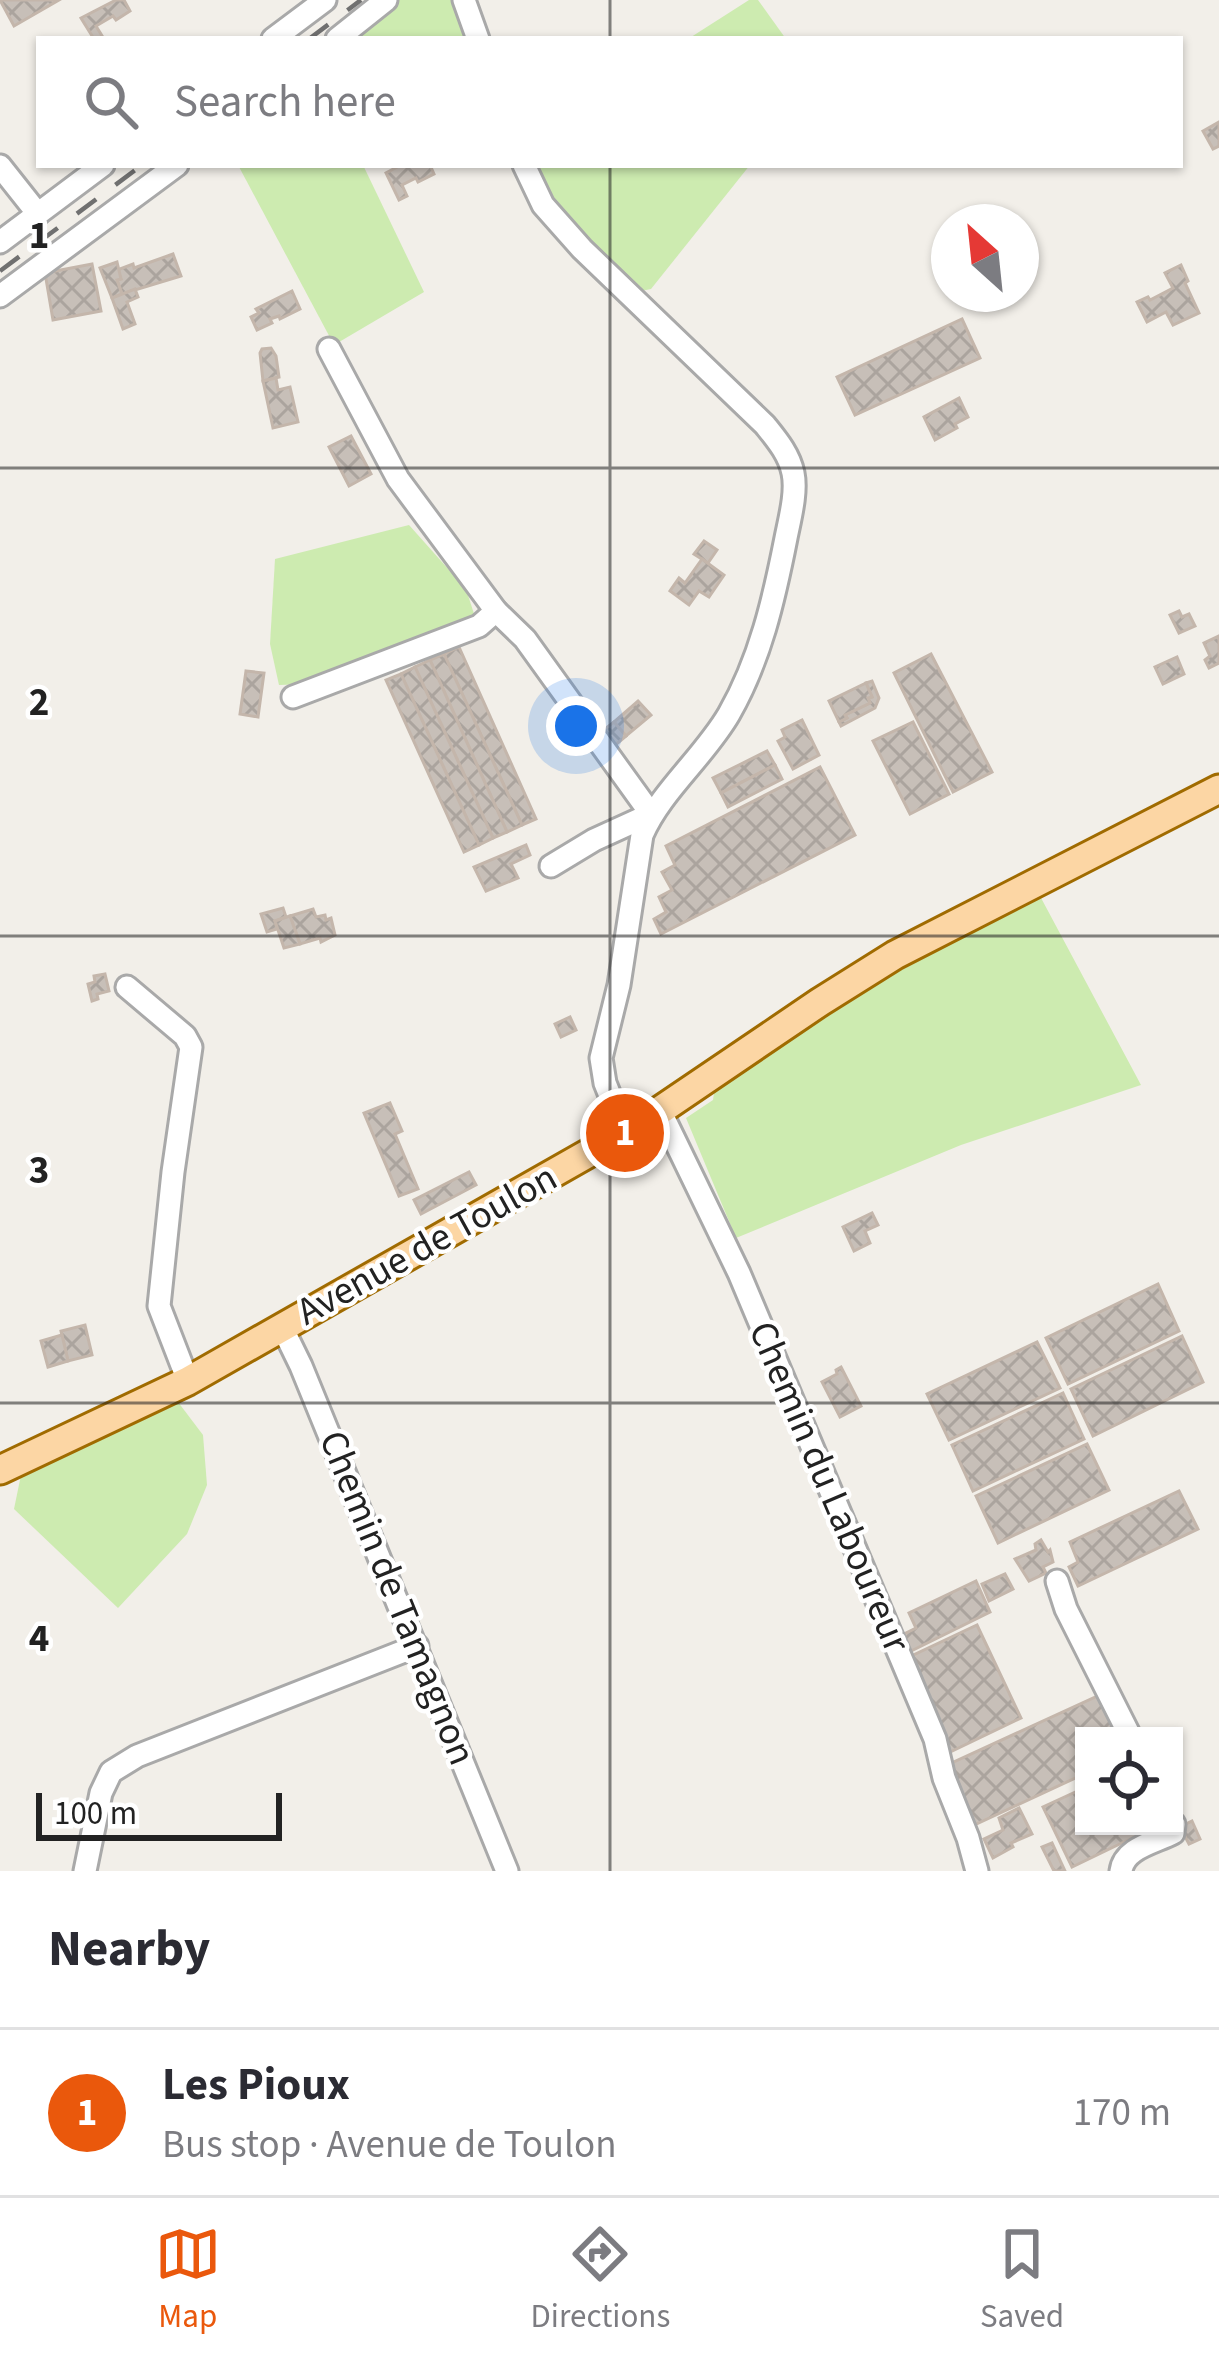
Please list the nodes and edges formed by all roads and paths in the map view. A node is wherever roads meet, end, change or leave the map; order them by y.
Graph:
1 (326, 0) edge
2 (386, 0) edge
3 (464, 0) edge
4 (277, 36) edge
5 (341, 36) edge
6 (477, 36) edge
7 (0, 166) edge
8 (99, 168) edge
9 (173, 168) edge
10 (525, 168) edge
11 (38, 214) junction
12 (0, 242) edge
13 (0, 296) edge
14 (329, 349) dead end
15 (496, 611) junction
16 (293, 697) dead end
17 (1219, 789) edge
18 (651, 814) junction
19 (551, 866) dead end
20 (127, 987) dead end
21 (660, 1110) junction
22 (625, 1133) junction
23 (282, 1328) junction
24 (188, 1381) junction
25 (0, 1470) edge
26 (1057, 1581) dead end
27 (416, 1646) junction
28 (1125, 1727) edge
29 (1169, 1835) edge
30 (85, 1871) edge
31 (507, 1871) edge
32 (976, 1871) edge
33 (1120, 1871) edge

1 - 4 street
2 - 5 street
3 - 6 street
7 - 11 street
8 - 11 street
9 - 13 street
10 - 18 street
11 - 12 street
14 - 15 street
15 - 16 street
15 - 18 street
17 - 21 main road, Avenue de Toulon
18 - 19 street
18 - 22 street
20 - 24 street
21 - 22 main road, Avenue de Toulon
21 - 32 street, Chemin du Laboureur
22 - 23 main road, Avenue de Toulon
23 - 24 main road, Avenue de Toulon
23 - 27 street, Chemin de Tamagnon
24 - 25 main road, Avenue de Toulon
26 - 28 street
27 - 30 street
27 - 31 street, Chemin de Tamagnon
29 - 33 street

